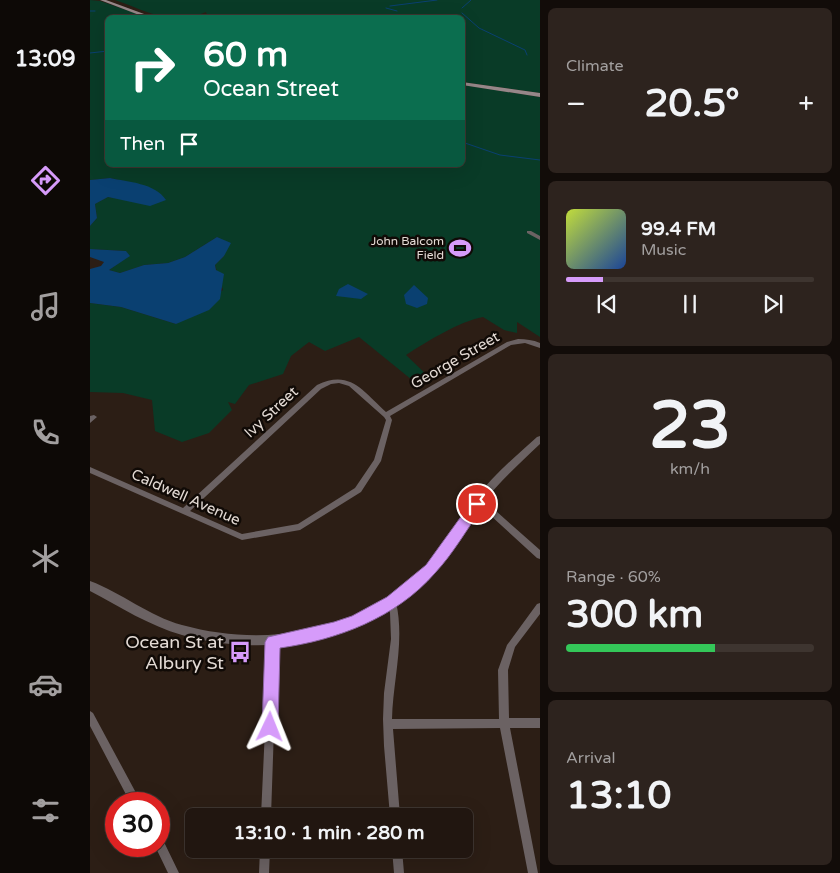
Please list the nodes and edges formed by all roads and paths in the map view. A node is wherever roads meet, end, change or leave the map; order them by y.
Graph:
1 (102, 0) edge
2 (144, 15) edge
3 (465, 83) edge
4 (540, 95) edge
5 (529, 232) dead end
6 (540, 238) edge
7 (540, 346) edge
8 (386, 415) junction
9 (540, 439) edge
10 (90, 470) edge
11 (477, 504) junction
12 (184, 512) junction
13 (540, 555) edge
14 (90, 586) edge
15 (392, 602) junction
16 (540, 607) edge
17 (273, 642) junction
18 (90, 716) edge
19 (504, 723) junction
20 (540, 723) edge
21 (388, 724) junction
22 (131, 792) edge
23 (266, 808) edge
24 (394, 808) edge
25 (166, 857) edge
26 (265, 858) edge
27 (397, 858) edge
28 (174, 873) edge
29 (264, 873) edge
30 (398, 873) edge
31 (533, 873) edge

1 - 2 main road
3 - 4 main road
5 - 6 street
7 - 8 street, George Street
8 - 12 street, Ivy Street
8 - 12 street, Caldwell Avenue
9 - 11 street
10 - 12 street, Caldwell Avenue
11 - 13 street
11 - 15 street
14 - 17 street
15 - 17 street
15 - 21 street
16 - 19 street
17 - 23 street
18 - 22 street
19 - 20 street
19 - 21 street
19 - 31 street
21 - 24 street
25 - 28 street
26 - 29 street
27 - 30 street

